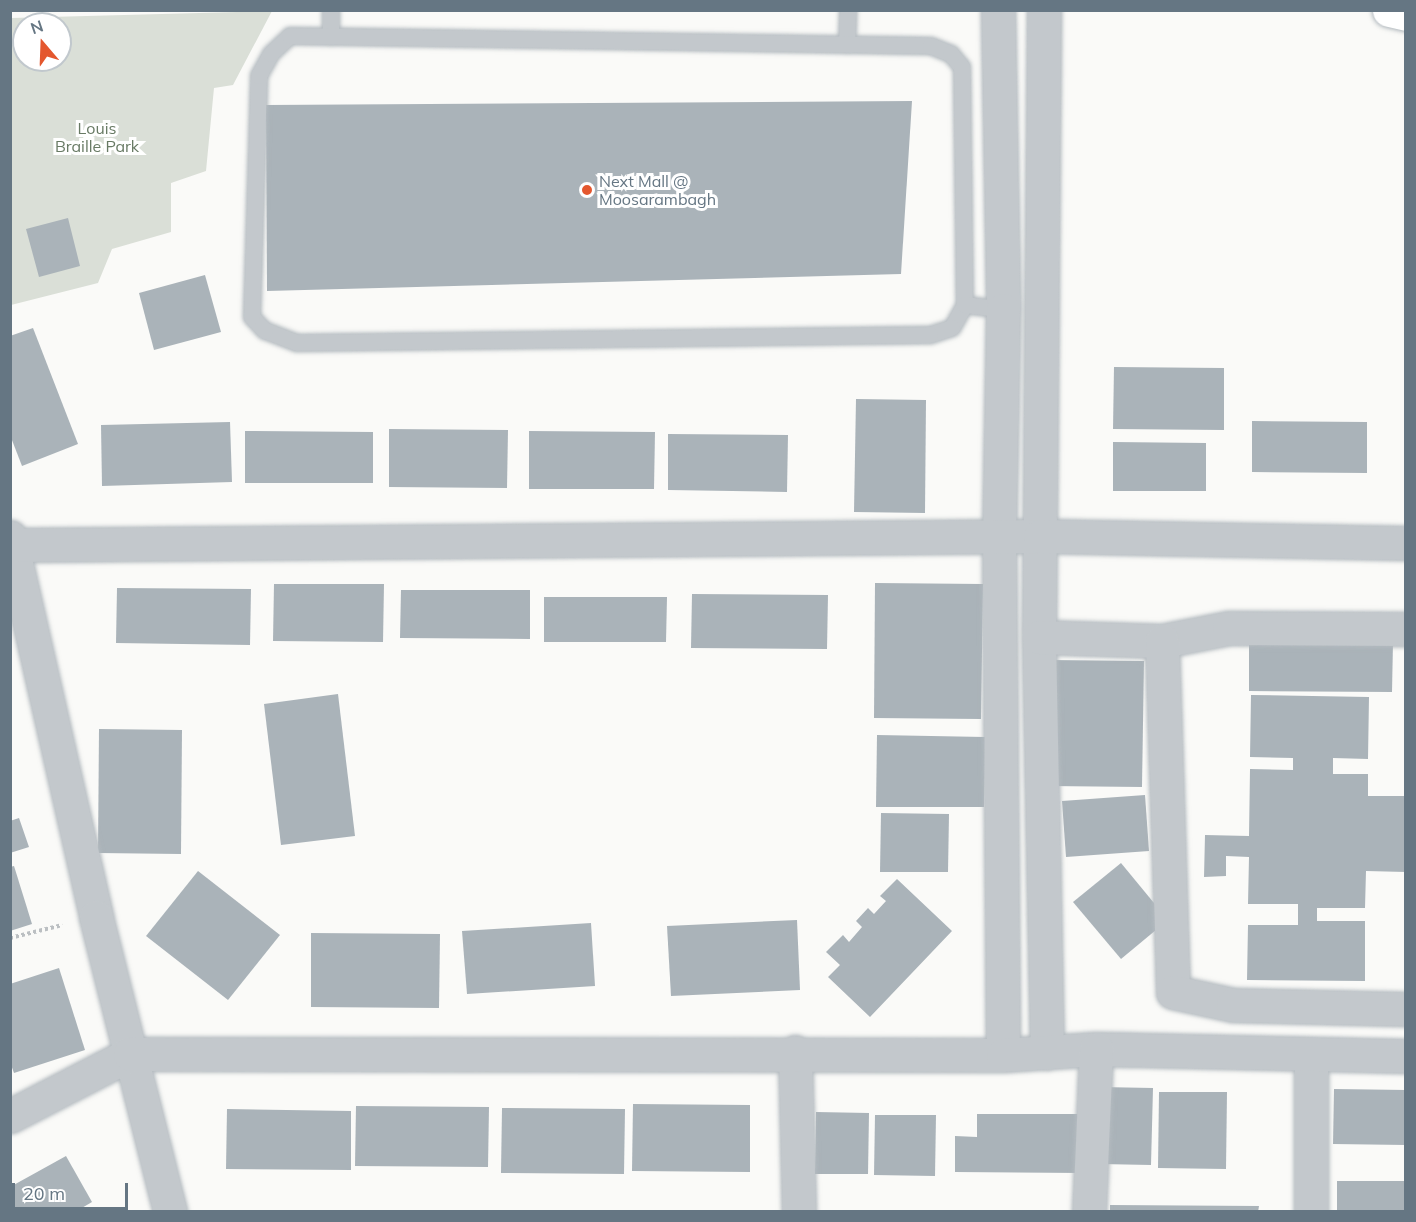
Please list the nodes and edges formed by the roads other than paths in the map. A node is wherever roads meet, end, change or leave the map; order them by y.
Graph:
1 (331, 10) edge
2 (848, 10) edge
3 (998, 10) edge
4 (1044, 10) edge
5 (1389, 10) edge
6 (1406, 14) edge
7 (331, 37) junction
8 (847, 45) junction
9 (965, 305) junction
10 (1003, 310) junction
11 (999, 536) junction
12 (1040, 536) junction
13 (12, 541) edge
14 (1406, 543) edge
15 (1406, 629) edge
16 (1039, 637) junction
17 (1162, 641) junction
18 (1406, 1009) edge
19 (1096, 1050) junction
20 (795, 1052) junction
21 (130, 1053) junction
22 (1047, 1053) junction
23 (1311, 1054) junction
24 (1003, 1055) junction
25 (1406, 1056) edge
26 (10, 1116) edge
27 (170, 1212) edge
28 (799, 1212) edge
29 (1089, 1212) edge
30 (1311, 1212) edge

1 - 7 lane
2 - 8 lane
3 - 10 street
4 - 12 street
5 - 6 street
7 - 8 lane
7 - 9 lane
8 - 9 lane
9 - 10 lane
10 - 11 street
11 - 12 street
11 - 13 street
11 - 24 street
12 - 14 street
12 - 16 street
13 - 21 street
15 - 17 street
16 - 17 street
16 - 22 street
17 - 18 street
19 - 22 street
19 - 23 street
19 - 29 street
20 - 21 street
20 - 24 street
20 - 28 street
21 - 26 street
21 - 27 street
22 - 24 street
23 - 25 street
23 - 30 street

